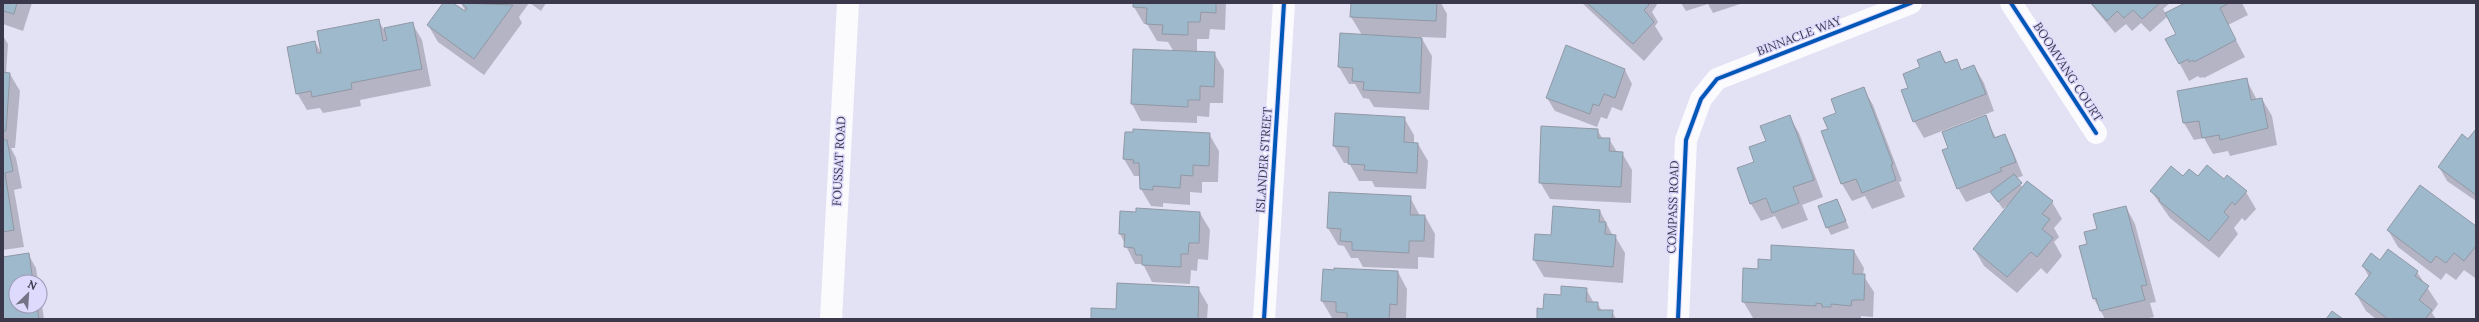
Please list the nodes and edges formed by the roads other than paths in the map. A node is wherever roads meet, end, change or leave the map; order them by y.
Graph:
1 (848, 3) edge
2 (1284, 3) edge
3 (1911, 3) edge
4 (2010, 3) edge
5 (1701, 99) joint
6 (2096, 133) dead end
7 (831, 319) edge
8 (1264, 319) edge
9 (1678, 319) edge

1 - 7 street, FOUSSAT ROAD
2 - 8 street, ISLANDER STREET
3 - 5 street, BINNACLE WAY
4 - 6 street, BOOMVANG COURT
5 - 9 street, COMPASS ROAD

